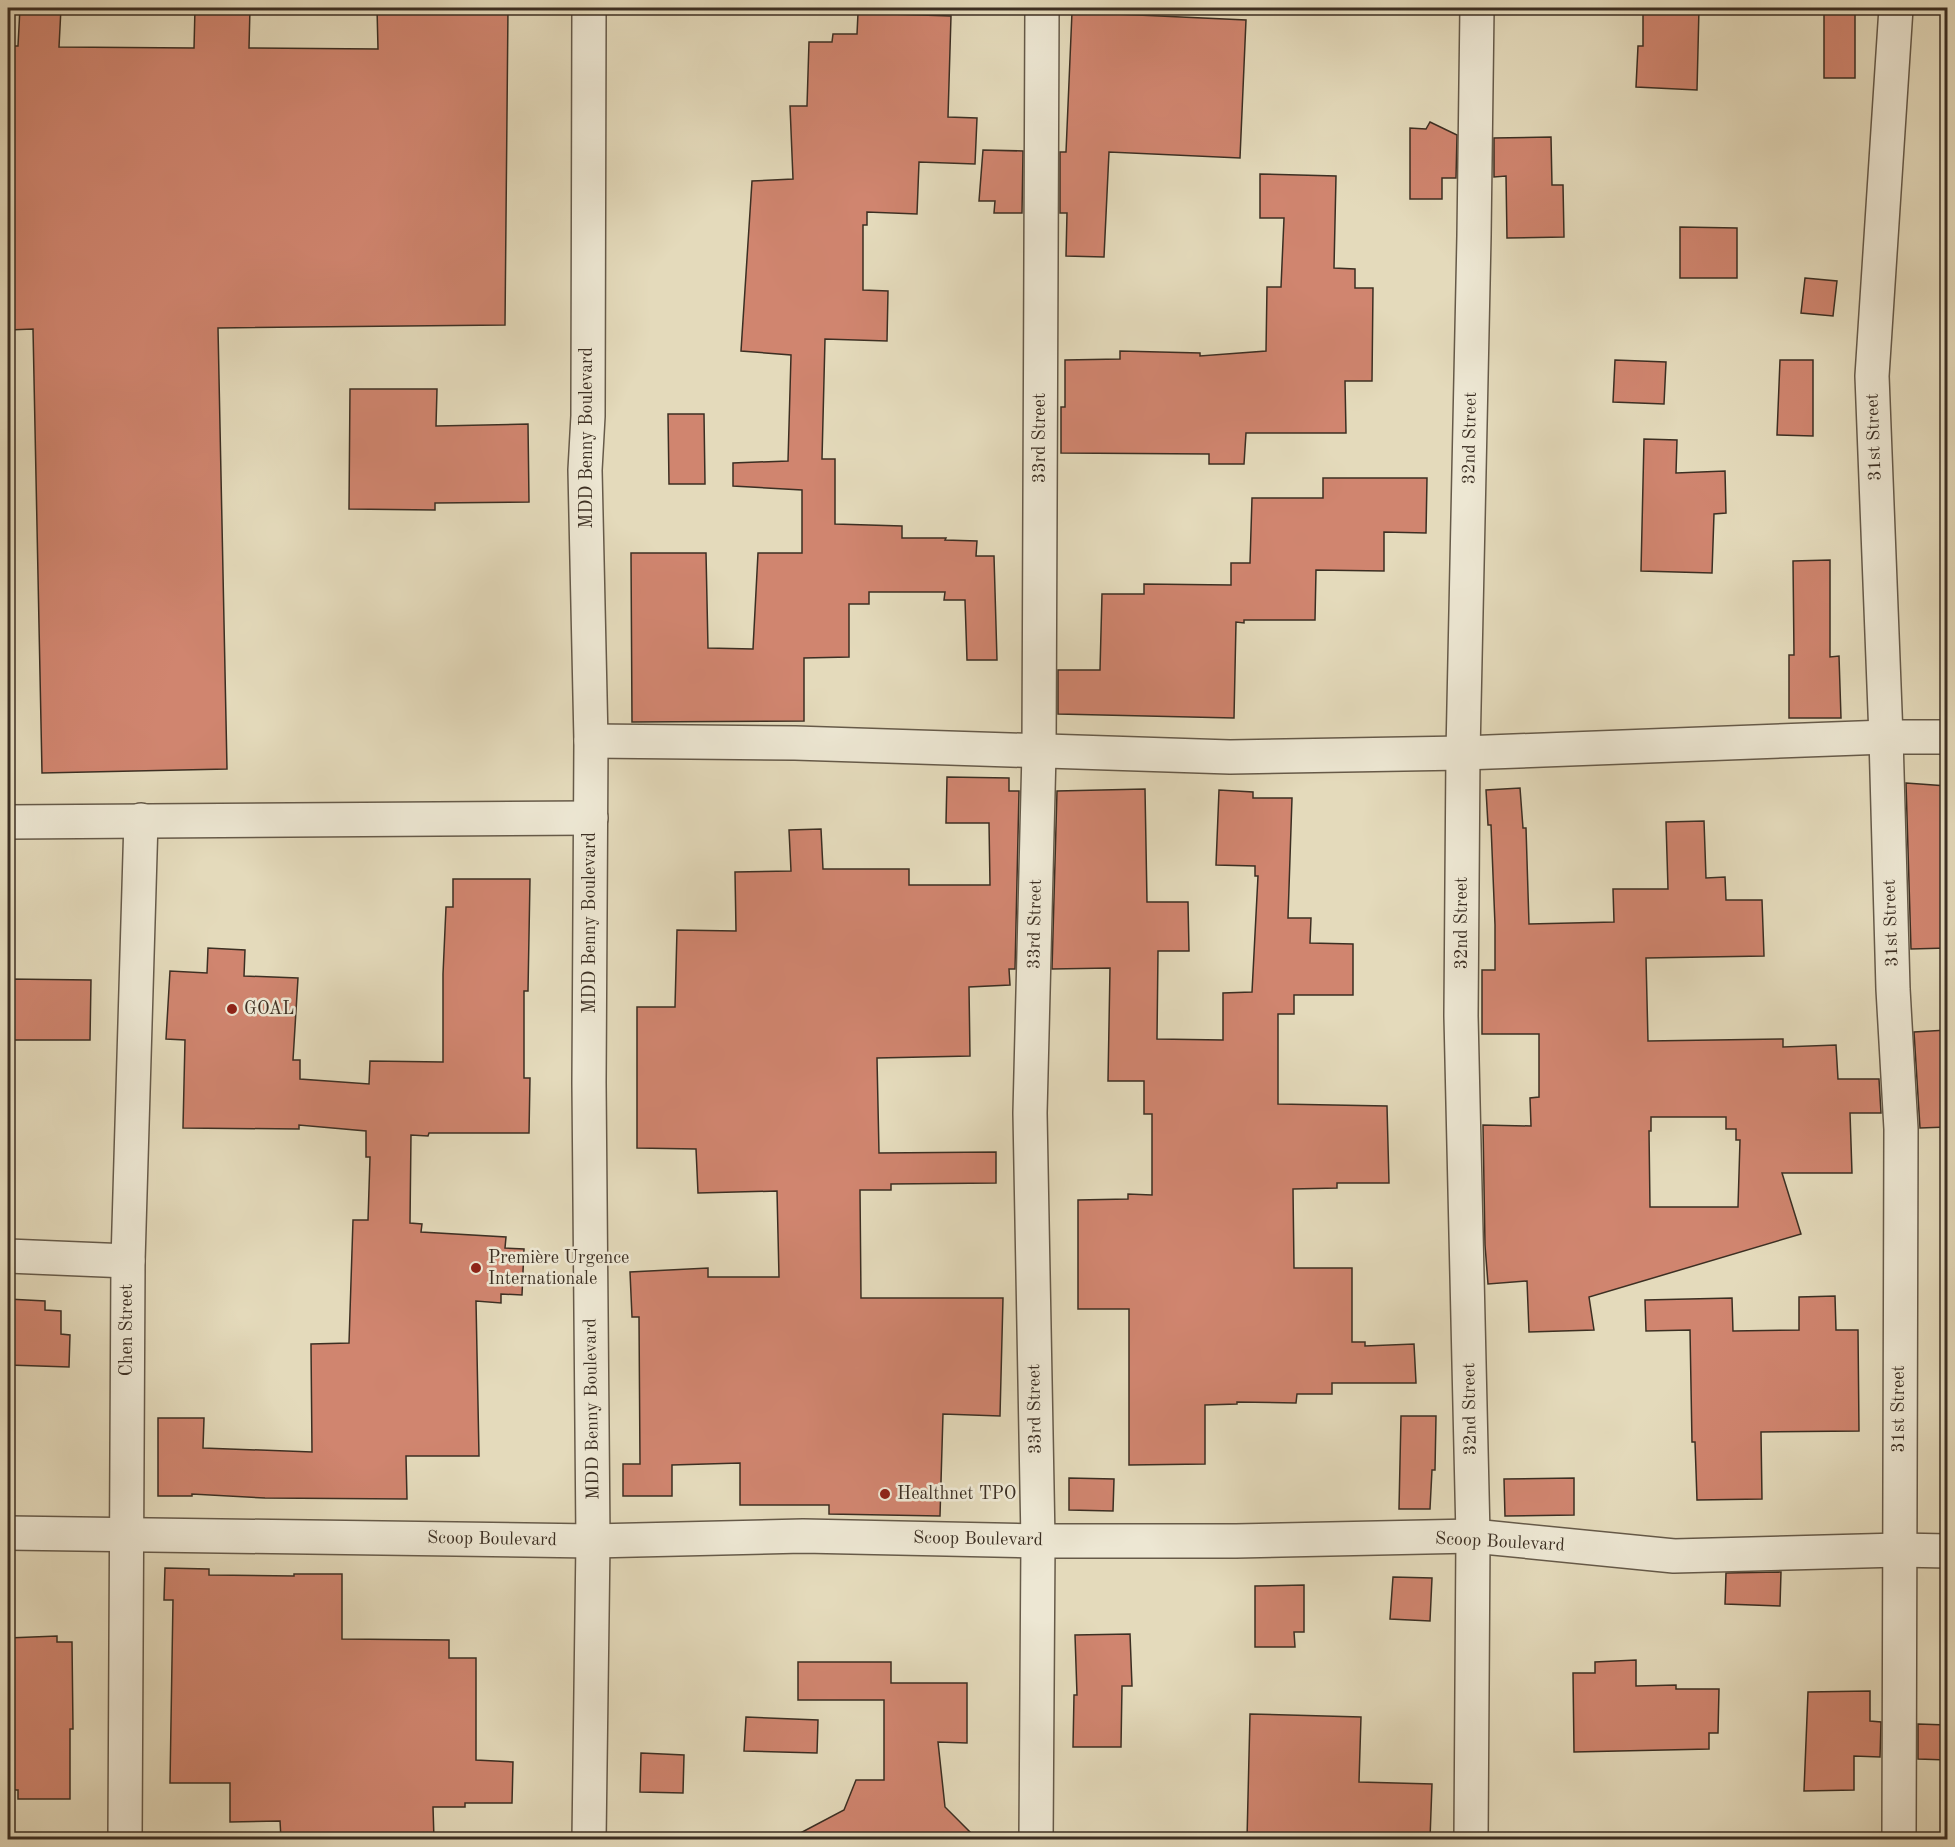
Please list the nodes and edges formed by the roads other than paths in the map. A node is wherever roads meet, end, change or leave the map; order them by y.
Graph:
1 (589, 8) edge
2 (1042, 8) edge
3 (1477, 8) edge
4 (1896, 8) edge
5 (1886, 737) junction
6 (1947, 737) edge
7 (591, 741) junction
8 (1039, 752) junction
9 (1463, 753) junction
10 (591, 818) junction
11 (141, 820) junction
12 (8, 822) edge
13 (8, 1256) edge
14 (128, 1261) junction
15 (8, 1533) edge
16 (126, 1534) junction
17 (1473, 1536) junction
18 (593, 1540) junction
19 (1038, 1540) junction
20 (1899, 1550) junction
21 (1947, 1551) edge
22 (125, 1839) edge
23 (589, 1839) edge
24 (1036, 1839) edge
25 (1471, 1839) edge
26 (1899, 1839) edge

1 - 7 street, MDD Benny Boulevard
2 - 8 street, 33rd Street
3 - 9 street, 32nd Street
4 - 5 street, 31st Street
5 - 6 street
5 - 9 street
5 - 20 street, 31st Street
7 - 8 street
7 - 10 street, MDD Benny Boulevard
8 - 9 street
8 - 19 street, 33rd Street
9 - 17 street, 32nd Street
10 - 11 street
10 - 18 street, MDD Benny Boulevard
11 - 12 street
11 - 14 street, Chen Street
13 - 14 street
14 - 16 street, Chen Street
15 - 16 street, Scoop Boulevard
16 - 18 street, Scoop Boulevard
16 - 22 street, Chen Street
17 - 19 street, Scoop Boulevard
17 - 20 street, Scoop Boulevard
17 - 25 street, 32nd Street
18 - 19 street, Scoop Boulevard
18 - 23 street, MDD Benny Boulevard
19 - 24 street, 33rd Street
20 - 21 street, Scoop Boulevard
20 - 26 street, 31st Street

